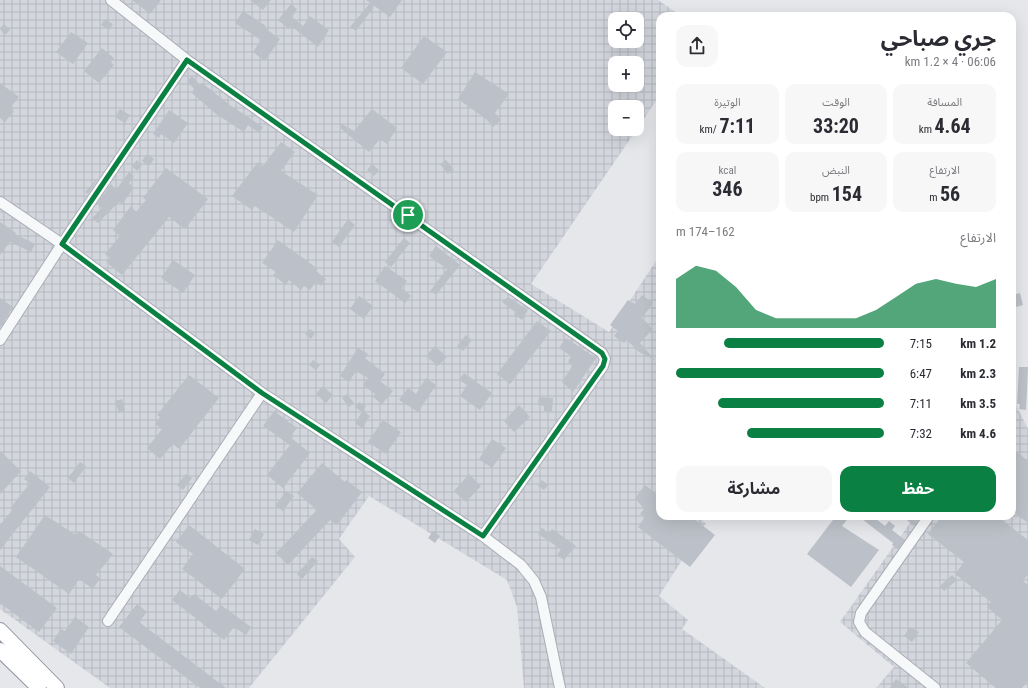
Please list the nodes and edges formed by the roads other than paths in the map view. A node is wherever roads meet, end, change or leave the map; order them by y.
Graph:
1 (111, 0) edge
2 (187, 60) junction
3 (0, 202) edge
4 (62, 244) junction
5 (0, 340) edge
6 (262, 393) junction
7 (926, 520) edge
8 (483, 536) junction
9 (108, 621) dead end
10 (0, 630) edge
11 (0, 650) edge
12 (39, 688) edge
13 (58, 688) edge
14 (560, 688) edge
15 (935, 688) edge

1 - 2 lane
2 - 4 lane
2 - 8 lane
3 - 4 lane
4 - 5 lane
4 - 6 lane
6 - 8 lane
6 - 9 lane
7 - 15 lane
8 - 14 lane
10 - 13 highway
11 - 12 highway

